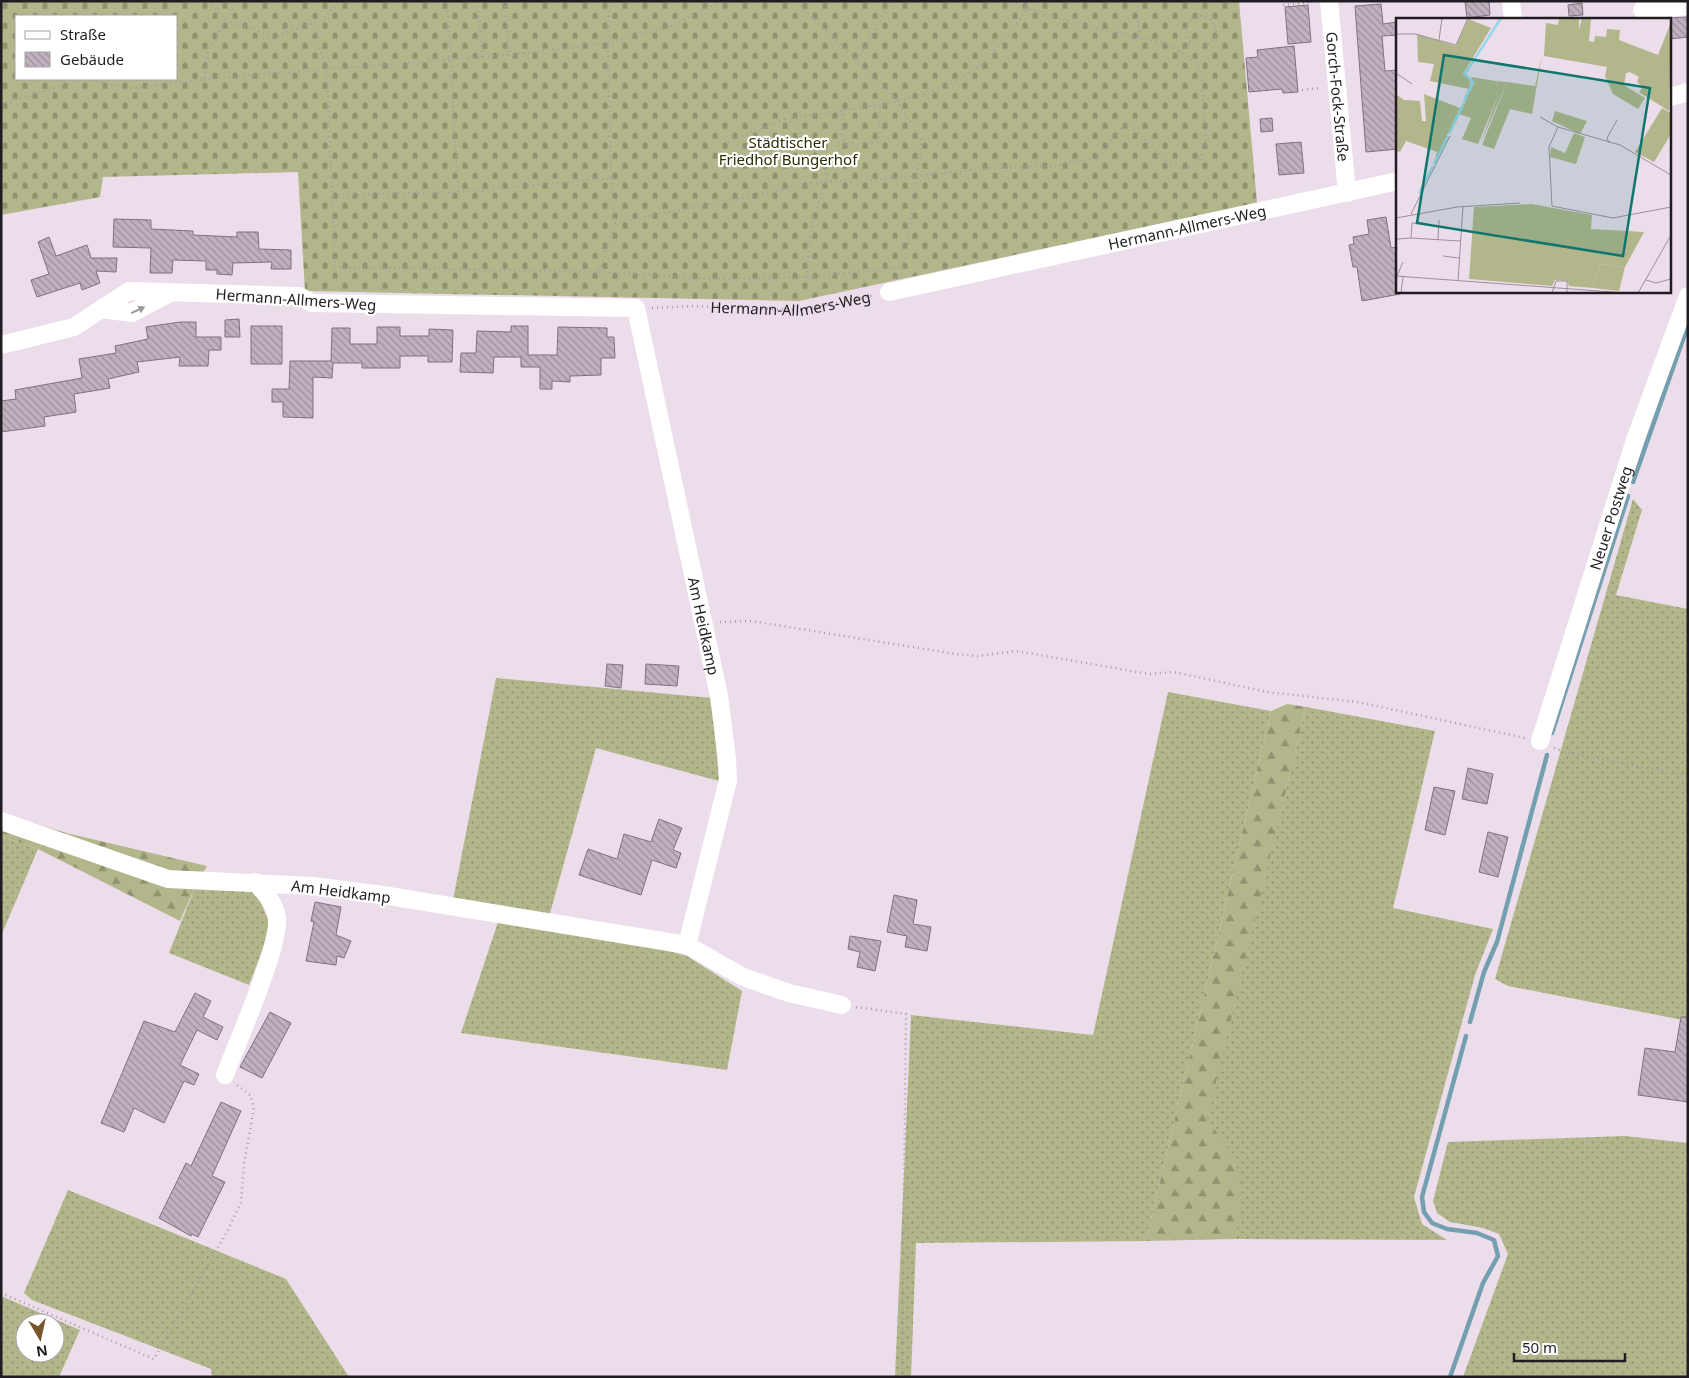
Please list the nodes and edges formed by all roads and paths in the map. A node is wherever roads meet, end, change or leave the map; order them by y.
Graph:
1 (209, 1) edge
2 (238, 1) edge
3 (339, 1) edge
4 (447, 1) edge
5 (478, 1) edge
6 (505, 1) edge
7 (610, 1) edge
8 (722, 1) edge
9 (796, 1) edge
10 (891, 1) edge
11 (1011, 1) edge
12 (1029, 1) edge
13 (1136, 1) edge
14 (1319, 1) edge
15 (1329, 1) edge
16 (1511, 1) edge
17 (1283, 5) dead end
18 (1688, 6) edge
19 (1028, 9) junction
20 (1642, 10) dead end
21 (1513, 18) edge
22 (226, 21) junction
23 (311, 24) junction
24 (1139, 38) junction
25 (1190, 42) junction
26 (608, 43) junction
27 (1182, 52) junction
28 (509, 56) junction
29 (482, 58) junction
30 (451, 60) junction
31 (857, 60) junction
32 (327, 70) junction
33 (204, 79) junction
34 (82, 80) edge
35 (89, 80) edge
36 (1688, 92) edge
37 (1672, 96) edge
38 (898, 101) junction
39 (880, 103) junction
40 (1, 104) edge
41 (843, 109) junction
42 (786, 119) junction
43 (842, 140) junction
44 (728, 142) dead end
45 (847, 144) junction
46 (916, 175) junction
47 (611, 178) junction
48 (826, 181) junction
49 (1396, 182) edge
50 (458, 192) junction
51 (1347, 193) junction
52 (333, 195) junction
53 (615, 223) junction
54 (599, 272) junction
55 (807, 277) junction
56 (889, 292) joint
57 (1688, 296) edge
58 (636, 308) junction
59 (1, 345) edge
60 (704, 625) junction
61 (1540, 741) junction
62 (1688, 776) edge
63 (1, 821) edge
64 (255, 882) junction
65 (686, 945) junction
66 (842, 1005) joint
67 (225, 1075) joint
68 (1, 1293) edge
69 (902, 1377) edge

1 - 22 path
2 - 22 path
3 - 23 path
4 - 30 path
5 - 29 path
6 - 28 path
7 - 26 path
8 - 26 path
9 - 31 path
10 - 31 path
11 - 19 path
12 - 19 path
13 - 24 path
14 - 17 path
15 - 51 street, Gorch-Fock-Straße
16 - 21 street
18 - 20 street
19 - 24 path
19 - 38 path
22 - 23 path
22 - 33 path
23 - 32 path
24 - 27 path
25 - 25 path
25 - 27 path
26 - 28 path
26 - 47 path
27 - 46 path
28 - 29 path
29 - 30 path
30 - 32 path
30 - 50 path
31 - 38 path
32 - 33 path
32 - 52 path
33 - 35 path
34 - 40 path
36 - 37 street
38 - 39 path
38 - 46 path
39 - 41 path
39 - 45 path
41 - 42 path
41 - 43 path
42 - 44 path
42 - 48 path
43 - 45 path
43 - 45 path
46 - 48 path
46 - 55 path
47 - 50 path
47 - 53 path
48 - 53 path
48 - 55 path
49 - 51 street, Hermann-Allmers-Weg
50 - 52 path
51 - 56 street, Hermann-Allmers-Weg
52 - 54 path
53 - 54 path
54 - 55 path
56 - 58 path, Hermann-Allmers-Weg
57 - 61 street, Neuer Postweg
58 - 59 street, Hermann-Allmers-Weg
58 - 60 street, Am Heidkamp
60 - 61 path
60 - 65 street, Am Heidkamp
61 - 62 path
63 - 64 street, Am Heidkamp
64 - 65 street, Am Heidkamp
64 - 67 street
65 - 66 street, Am Heidkamp
66 - 69 path
67 - 68 path

